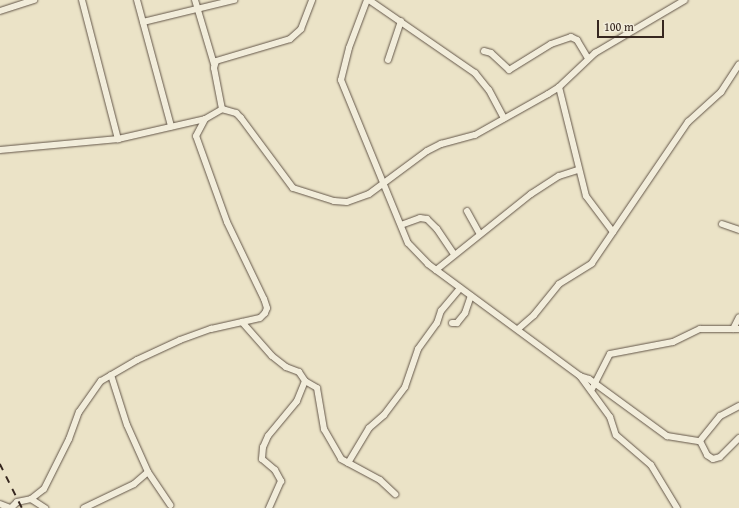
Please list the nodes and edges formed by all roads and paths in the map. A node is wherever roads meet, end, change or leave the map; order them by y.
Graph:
1 (34, 0) edge
2 (82, 0) edge
3 (138, 0) edge
4 (195, 0) edge
5 (234, 0) edge
6 (312, 0) edge
7 (368, 0) edge
8 (686, 0) edge
9 (198, 10) junction
10 (0, 11) edge
11 (401, 21) junction
12 (143, 22) junction
13 (484, 51) dead end
14 (588, 58) junction
15 (388, 60) dead end
16 (214, 64) junction
17 (739, 64) edge
18 (559, 87) junction
19 (222, 109) junction
20 (504, 118) junction
21 (205, 119) junction
22 (171, 126) junction
23 (118, 138) junction
24 (0, 150) edge
25 (578, 170) junction
26 (384, 181) junction
27 (467, 211) dead end
28 (722, 224) dead end
29 (401, 225) junction
30 (739, 230) edge
31 (613, 232) junction
32 (479, 233) junction
33 (454, 253) junction
34 (436, 270) junction
35 (460, 288) junction
36 (471, 296) junction
37 (739, 317) edge
38 (242, 322) junction
39 (452, 323) dead end
40 (518, 329) junction
41 (736, 329) edge
42 (111, 375) junction
43 (305, 381) junction
44 (594, 387) junction
45 (739, 406) edge
46 (739, 438) edge
47 (700, 441) junction
48 (348, 463) junction
49 (148, 472) junction
50 (395, 494) dead end
51 (31, 499) junction
52 (0, 504) edge
53 (170, 505) dead end
54 (10, 508) edge
55 (45, 508) edge
56 (84, 508) edge
57 (269, 508) edge
58 (677, 508) edge

1 - 10 street
2 - 23 street
3 - 12 street
4 - 9 street
5 - 9 street
6 - 16 street
7 - 11 street
7 - 26 street
8 - 14 street
9 - 12 street
9 - 16 street
11 - 15 street
11 - 20 street
12 - 22 street
13 - 14 street
14 - 18 street
16 - 19 street
17 - 31 street
18 - 20 street
18 - 25 street
19 - 21 street
19 - 26 street
20 - 26 street
21 - 22 street
21 - 38 street
22 - 23 street
23 - 24 street
25 - 31 street
25 - 32 street
26 - 29 street
27 - 32 street
28 - 30 street
29 - 33 street
29 - 34 street
31 - 40 street
32 - 33 street
33 - 34 street
34 - 35 street
35 - 36 street
35 - 48 street
36 - 39 street
36 - 40 street
37 - 41 street
38 - 42 street
38 - 43 street
40 - 44 street
41 - 44 street
42 - 49 street
42 - 51 street
43 - 48 street
43 - 57 street
44 - 47 street
44 - 58 street
45 - 47 street
46 - 47 street
48 - 50 street
49 - 53 street
49 - 56 street
51 - 54 street
51 - 55 street
52 - 54 street

